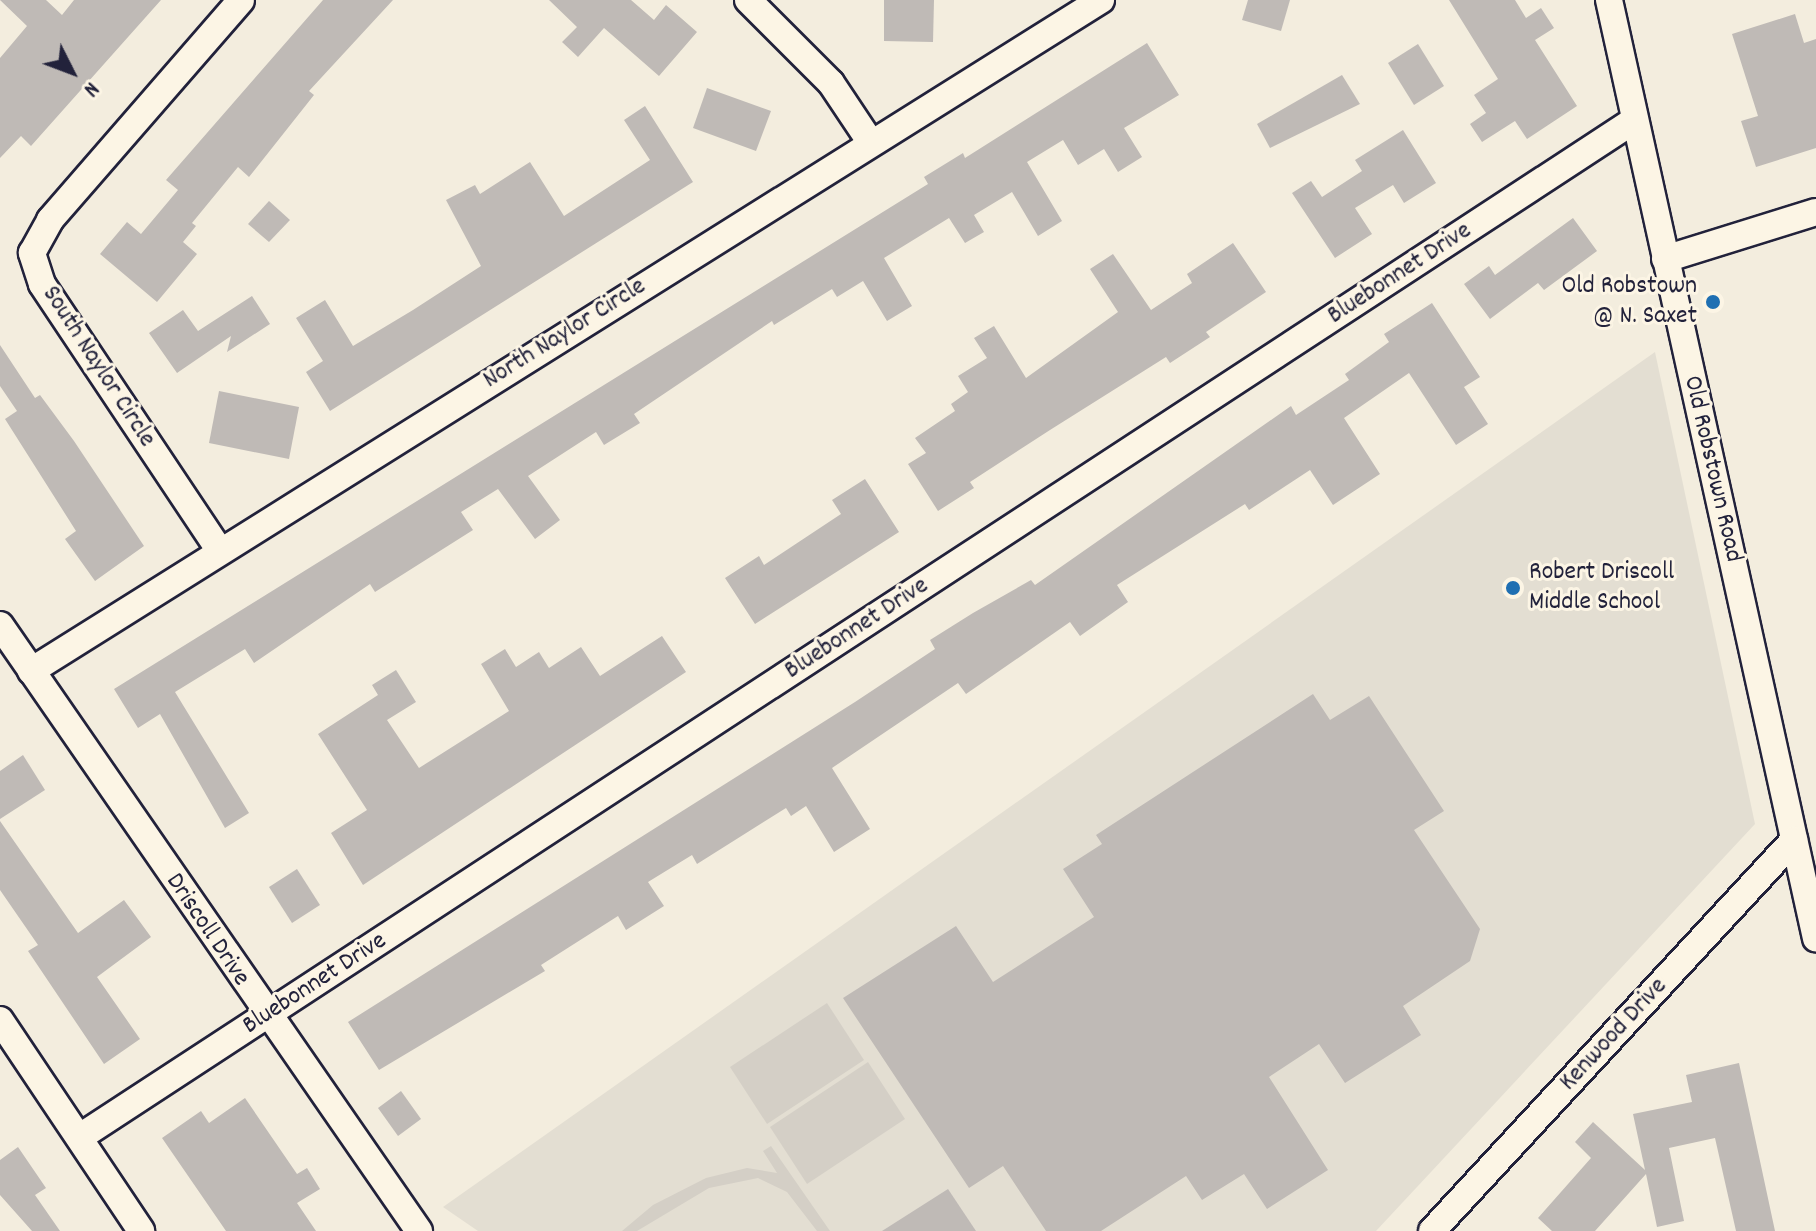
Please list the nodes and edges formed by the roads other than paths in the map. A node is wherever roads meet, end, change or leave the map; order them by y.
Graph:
1 (241, 0) edge
2 (748, 0) edge
3 (1101, 0) edge
4 (1609, 0) edge
5 (1635, 120) junction
6 (871, 143) junction
7 (1816, 212) edge
8 (1665, 259) junction
9 (220, 551) junction
10 (0, 625) edge
11 (31, 671) junction
12 (1794, 840) junction
13 (1813, 911) edge
14 (1816, 938) edge
15 (266, 1016) junction
16 (0, 1020) edge
17 (80, 1137) junction
18 (141, 1231) edge
19 (419, 1231) edge
20 (1432, 1231) edge

1 - 9 street, South Naylor Circle
2 - 6 street
3 - 6 street, North Naylor Circle
4 - 5 street, Old Robstown Road
5 - 8 street, Old Robstown Road
5 - 15 street, Bluebonnet Drive
6 - 9 street, North Naylor Circle
7 - 8 street
8 - 12 street, Old Robstown Road
9 - 11 street, North Naylor Circle
10 - 11 street, Driscoll Drive
11 - 15 street, Driscoll Drive
12 - 13 street, Old Robstown Road
12 - 20 street, Kenwood Drive
13 - 14 street, Old Robstown Road
15 - 17 street, Bluebonnet Drive
15 - 19 street, Driscoll Drive
16 - 17 street
17 - 18 street

